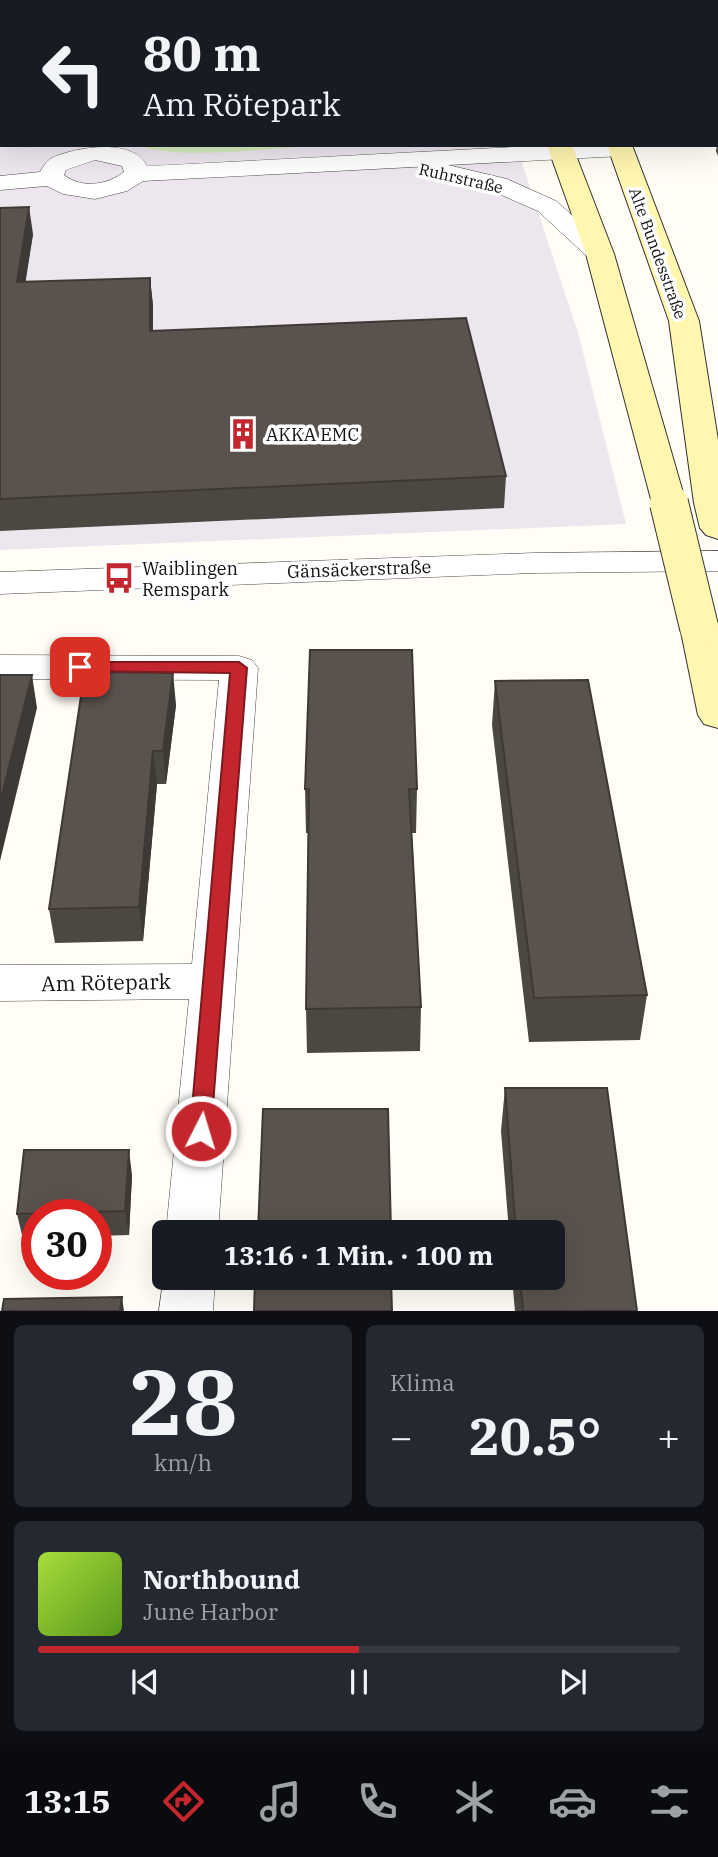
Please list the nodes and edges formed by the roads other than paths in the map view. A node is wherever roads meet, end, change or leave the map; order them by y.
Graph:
1 (620, 147) edge
2 (94, 149) edge
3 (561, 149) edge
4 (393, 153) edge
5 (137, 174) junction
6 (52, 178) junction
7 (0, 183) edge
8 (600, 254) junction
9 (715, 516) edge
10 (718, 561) edge
11 (0, 583) edge
12 (0, 667) edge
13 (718, 715) edge
14 (213, 981) junction
15 (0, 983) edge
16 (193, 1220) edge
17 (188, 1290) edge
18 (186, 1311) edge

1 - 3 street, Ruhrstraße
1 - 9 main road, Alte Bundesstraße
2 - 5 street
2 - 6 street
3 - 4 street, Ruhrstraße
3 - 8 main road
4 - 5 street, Ruhrstraße
4 - 8 street, Ruhrstraße
5 - 6 street
6 - 7 street
8 - 13 main road, bridge
10 - 11 street, Gänsäckerstraße
12 - 14 street
14 - 15 street, Am Rötepark
14 - 16 street
17 - 18 street

